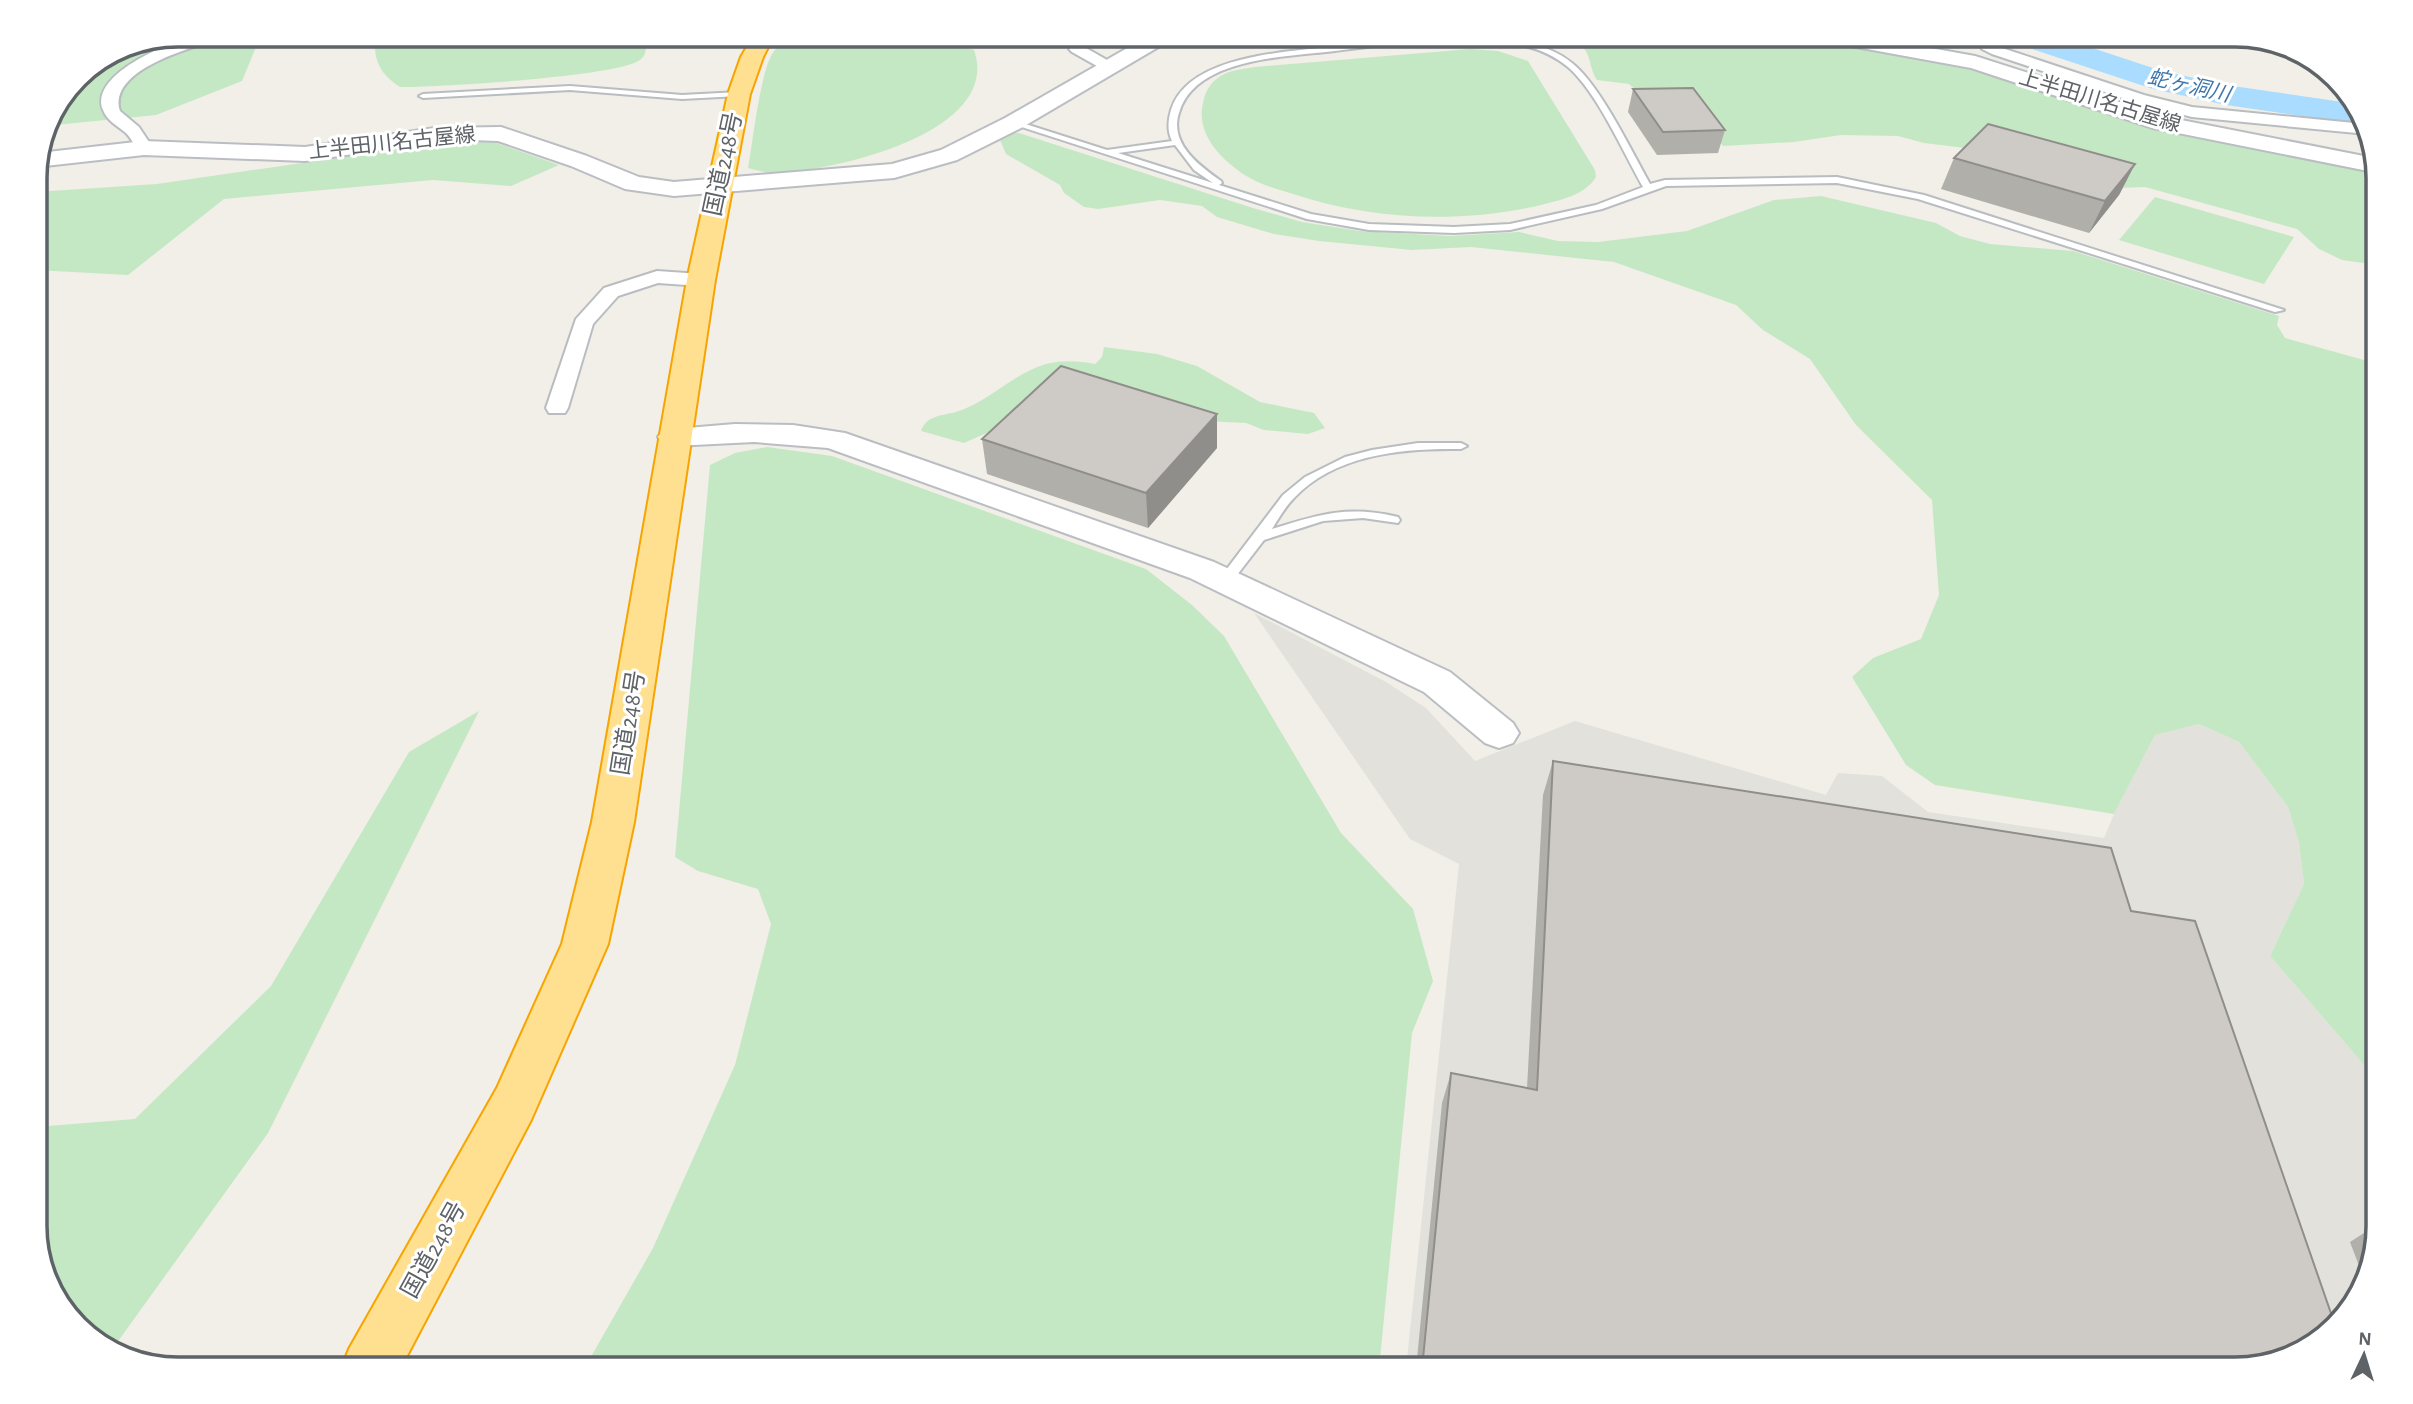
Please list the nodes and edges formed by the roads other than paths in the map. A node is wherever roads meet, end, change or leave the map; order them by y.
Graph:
1 (179, 47) edge
2 (757, 47) edge
3 (1079, 47) edge
4 (1144, 47) edge
5 (1348, 47) edge
6 (1533, 47) edge
7 (1891, 47) edge
8 (1989, 47) edge
9 (160, 48) edge
10 (156, 54) junction
11 (1110, 67) junction
12 (739, 94) junction
13 (423, 96) dead end
14 (1013, 123) junction
15 (2356, 127) edge
16 (1174, 143) junction
17 (144, 148) junction
18 (1107, 153) junction
19 (49, 159) edge
20 (2365, 164) edge
21 (719, 187) junction
22 (1648, 188) junction
23 (1235, 193) junction
24 (701, 280) junction
25 (2279, 310) dead end
26 (557, 408) dead end
27 (674, 437) junction
28 (1461, 446) dead end
29 (1394, 520) dead end
30 (1260, 537) junction
31 (1226, 581) junction
32 (1499, 733) dead end
33 (376, 1357) edge

1 - 10 street
2 - 12 highway, 国道248号
3 - 11 street
4 - 11 main road, 上半田川名古屋線
5 - 16 lane
6 - 22 lane
7 - 20 main road, 上半田川名古屋線
8 - 15 street
9 - 10 street
10 - 17 street
11 - 14 main road, 上半田川名古屋線
12 - 13 lane
12 - 21 highway, 国道248号
14 - 18 lane
14 - 21 main road, 上半田川名古屋線
16 - 18 lane
16 - 23 lane
17 - 19 main road, 上半田川名古屋線
17 - 21 main road, 上半田川名古屋線
18 - 23 lane
21 - 24 highway, 国道248号
22 - 23 lane
22 - 25 lane
24 - 26 street
24 - 27 highway, 国道248号
27 - 31 main road
27 - 33 highway, 国道248号
28 - 30 lane
29 - 30 lane
30 - 31 lane
31 - 32 main road

